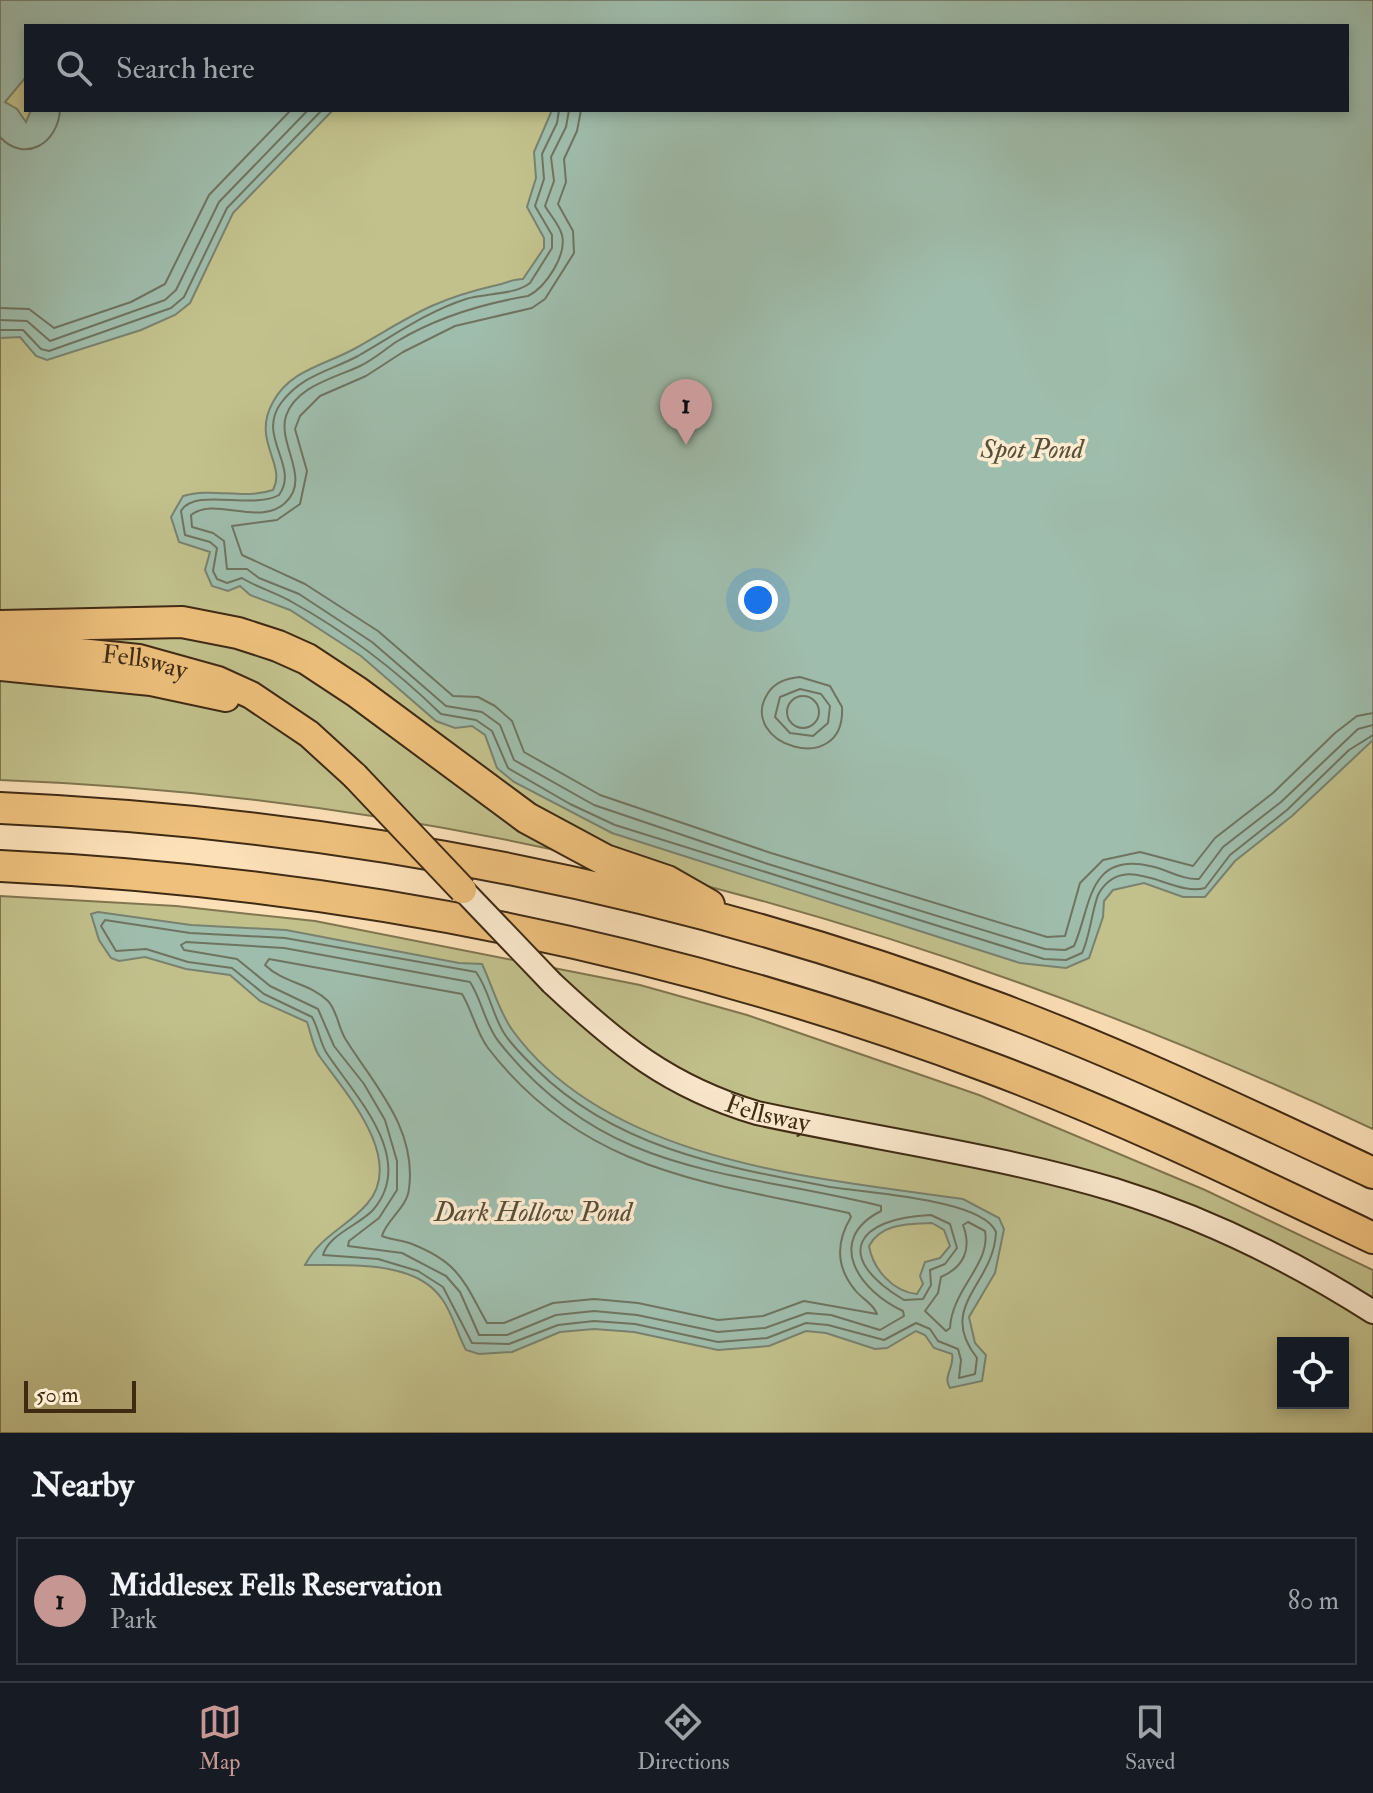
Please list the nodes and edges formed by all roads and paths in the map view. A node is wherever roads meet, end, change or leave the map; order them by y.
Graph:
1 (0, 626) edge
2 (0, 644) edge
3 (0, 667) edge
4 (278, 714) junction
5 (0, 808) edge
6 (0, 866) edge
7 (463, 890) joint
8 (746, 925) junction
9 (1373, 1173) edge
10 (1373, 1238) edge
11 (1373, 1312) edge

1 - 8 highway
2 - 4 main road, Fellsway
3 - 4 main road, Fellsway
4 - 7 main road, Fellsway, bridge
5 - 8 highway
6 - 10 highway
7 - 11 main road, Fellsway, bridge
8 - 9 highway

